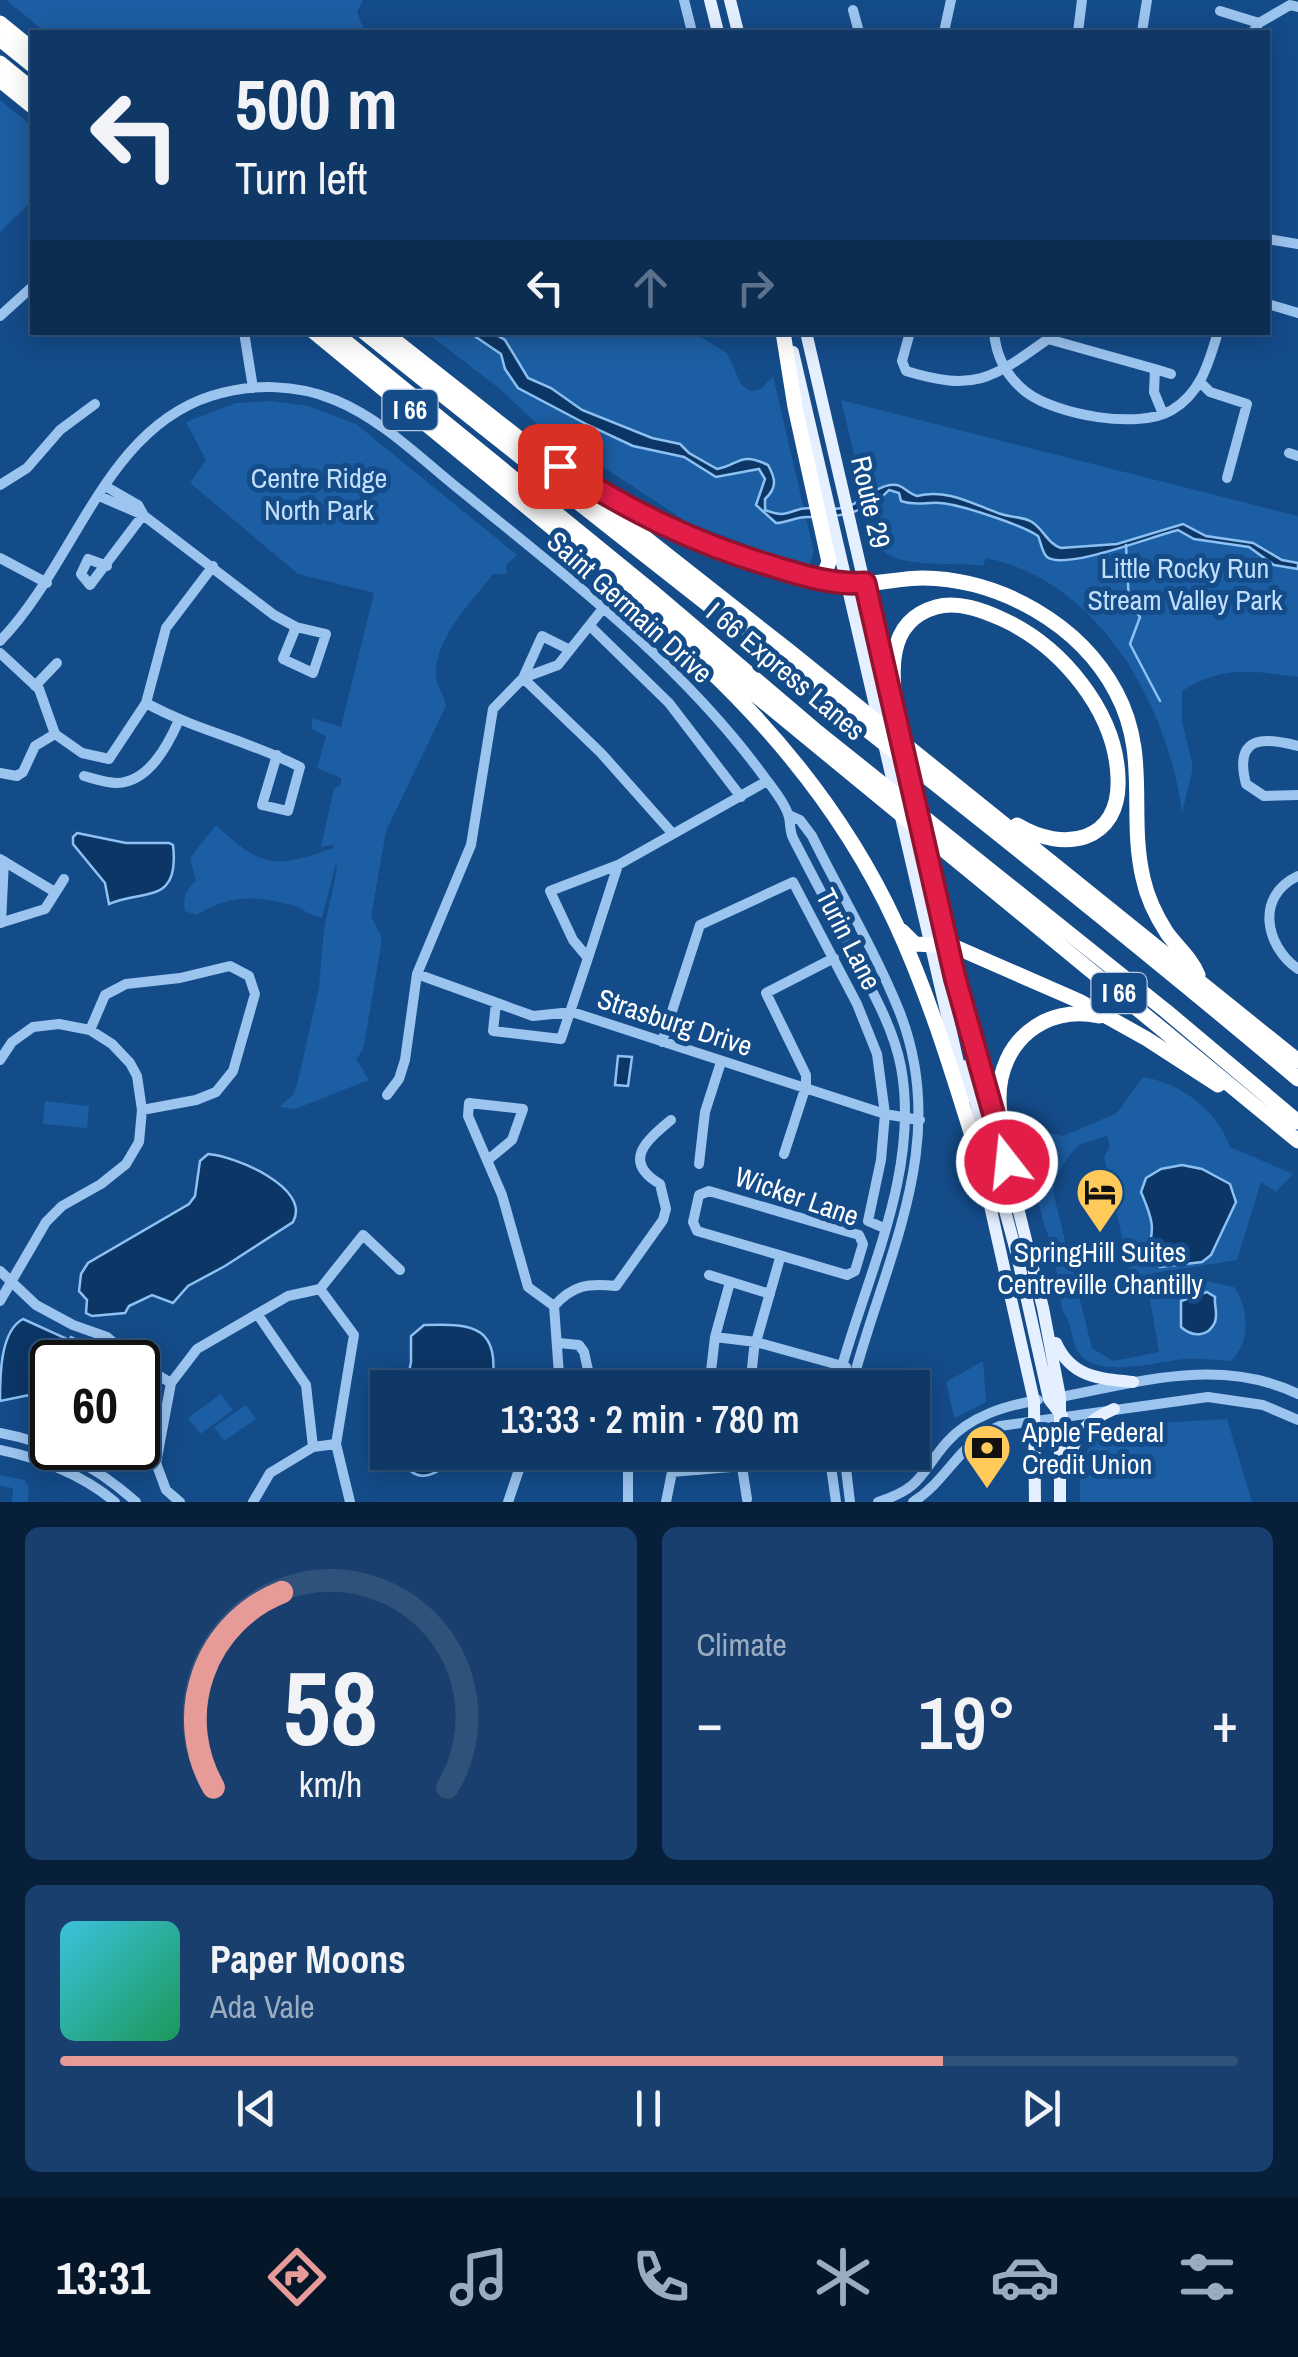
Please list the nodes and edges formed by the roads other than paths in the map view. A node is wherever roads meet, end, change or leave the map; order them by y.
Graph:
1 (684, 0) edge
2 (710, 0) edge
3 (730, 0) edge
4 (952, 0) edge
5 (1082, 0) edge
6 (1146, 0) edge
7 (1293, 4) edge
8 (853, 10) dead end
9 (1220, 11) dead end
10 (0, 23) edge
11 (1256, 28) edge
12 (692, 30) edge
13 (718, 30) edge
14 (738, 30) edge
15 (858, 30) edge
16 (944, 30) edge
17 (1078, 30) edge
18 (1142, 30) edge
19 (0, 39) edge
20 (30, 47) edge
21 (0, 63) edge
22 (30, 64) edge
23 (0, 80) edge
24 (30, 87) edge
25 (30, 104) edge
26 (1270, 239) edge
27 (1298, 244) edge
28 (30, 289) edge
29 (1270, 305) edge
30 (1298, 313) edge
31 (0, 316) edge
32 (244, 335) edge
33 (318, 335) edge
34 (338, 335) edge
35 (368, 335) edge
36 (388, 335) edge
37 (787, 335) edge
38 (807, 335) edge
39 (909, 335) edge
40 (995, 335) edge
41 (1217, 335) edge
42 (1048, 336) edge
43 (1005, 368) junction
44 (1155, 369) junction
45 (1171, 374) dead end
46 (1200, 382) junction
47 (253, 388) junction
48 (94, 404) dead end
49 (1163, 414) junction
50 (501, 425) junction
51 (1228, 478) dead end
52 (0, 485) edge
53 (102, 491) junction
54 (143, 515) junction
55 (829, 532) junction
56 (0, 558) edge
57 (107, 566) dead end
58 (213, 566) junction
59 (808, 576) junction
60 (47, 583) junction
61 (865, 583) junction
62 (847, 584) junction
63 (604, 607) junction
64 (296, 626) junction
65 (590, 626) junction
66 (676, 628) junction
67 (0, 641) edge
68 (570, 650) junction
69 (0, 653) edge
70 (56, 663) dead end
71 (523, 678) junction
72 (35, 686) junction
73 (146, 703) junction
74 (179, 720) junction
75 (55, 734) junction
76 (900, 739) junction
77 (1298, 746) edge
78 (277, 755) junction
79 (109, 759) junction
80 (0, 773) edge
81 (84, 776) dead end
82 (767, 781) junction
83 (114, 783) junction
84 (960, 789) junction
85 (1298, 794) edge
86 (741, 797) junction
87 (789, 815) junction
88 (672, 834) junction
89 (2, 860) edge
90 (618, 865) junction
91 (1298, 876) edge
92 (64, 879) dead end
93 (56, 892) junction
94 (842, 897) junction
95 (830, 904) junction
96 (811, 914) junction
97 (0, 923) edge
98 (896, 924) junction
99 (940, 945) junction
100 (588, 958) junction
101 (834, 958) junction
102 (1298, 970) edge
103 (417, 974) junction
104 (1200, 979) junction
105 (496, 1003) junction
106 (572, 1012) junction
107 (948, 1016) junction
108 (1119, 1022) junction
109 (90, 1030) junction
110 (662, 1042) junction
111 (0, 1060) edge
112 (1298, 1061) edge
113 (721, 1062) junction
114 (1298, 1079) edge
115 (806, 1086) junction
116 (386, 1094) dead end
117 (142, 1110) junction
118 (885, 1114) junction
119 (904, 1118) junction
120 (671, 1120) dead end
121 (920, 1120) junction
122 (1294, 1131) edge
123 (784, 1154) dead end
124 (489, 1159) junction
125 (1007, 1162) junction
126 (699, 1164) dead end
127 (982, 1168) junction
128 (884, 1228) junction
129 (780, 1258) junction
130 (400, 1270) dead end
131 (0, 1271) edge
132 (709, 1275) dead end
133 (5, 1281) edge
134 (730, 1282) junction
135 (320, 1289) junction
136 (770, 1294) junction
137 (0, 1301) edge
138 (554, 1306) junction
139 (1043, 1308) junction
140 (258, 1315) junction
141 (716, 1337) junction
142 (109, 1340) edge
143 (756, 1342) junction
144 (559, 1343) junction
145 (842, 1366) junction
146 (560, 1370) edge
147 (588, 1370) edge
148 (711, 1370) edge
149 (752, 1370) edge
150 (841, 1370) edge
151 (856, 1370) joint
152 (160, 1376) edge
153 (1133, 1382) junction
154 (172, 1383) junction
155 (1298, 1394) edge
156 (1047, 1399) junction
157 (1114, 1409) junction
158 (1062, 1416) junction
159 (1036, 1420) junction
160 (1298, 1420) edge
161 (0, 1433) edge
162 (336, 1444) junction
163 (313, 1447) junction
164 (0, 1450) edge
165 (519, 1470) edge
166 (628, 1470) edge
167 (700, 1470) edge
168 (742, 1470) edge
169 (832, 1470) edge
170 (846, 1470) edge
171 (747, 1499) dead end
172 (627, 1501) edge
173 (115, 1502) edge
174 (136, 1502) edge
175 (180, 1502) edge
176 (252, 1502) edge
177 (350, 1502) edge
178 (508, 1502) edge
179 (666, 1502) edge
180 (836, 1502) edge
181 (850, 1502) edge
182 (878, 1502) edge
183 (913, 1502) edge
184 (1035, 1502) edge
185 (1060, 1502) edge

1 - 12 street
2 - 13 main road
3 - 14 main road
4 - 16 street
5 - 17 street
6 - 18 street
7 - 11 street
8 - 15 street
9 - 11 street
10 - 20 highway
19 - 22 highway
21 - 24 highway
23 - 25 highway
26 - 27 street
28 - 31 street
29 - 30 street
32 - 47 street
33 - 66 highway, I 66
34 - 122 highway, I 66 Express Lanes
35 - 114 highway, I 66 Express Lanes
36 - 50 highway, I 66
37 - 55 highway
38 - 61 main road, Route 29
39 - 43 street
40 - 43 street
41 - 46 street
42 - 43 street
42 - 44 street
43 - 49 street
44 - 45 street
44 - 49 street
46 - 49 street
46 - 51 street
47 - 53 street, Saint Germain Drive
47 - 63 street, Saint Germain Drive
48 - 52 street
50 - 59 highway
50 - 84 highway, I 66
53 - 54 street
53 - 60 street, Saint Germain Drive
54 - 57 street
54 - 58 street
55 - 59 highway
55 - 62 main road, Route 29
56 - 60 street
58 - 64 street
58 - 73 street
59 - 62 highway
60 - 67 street, Saint Germain Drive
61 - 62 highway
61 - 76 main road, Route 29
61 - 104 highway
62 - 99 main road, Route 29
63 - 65 street
63 - 82 street, Saint Germain Drive
64 - 64 street
65 - 68 street
65 - 86 street
66 - 98 highway
66 - 122 highway, I 66
68 - 71 street
68 - 71 street
69 - 72 street
70 - 72 street
71 - 88 street
71 - 103 street
72 - 75 street
73 - 74 street
73 - 79 street
74 - 78 street
74 - 83 street
75 - 79 street
75 - 80 street
76 - 84 highway
76 - 99 main road, Route 29
77 - 85 street
78 - 78 street
79 - 83 street
81 - 83 street
82 - 86 street
82 - 87 street, Saint Germain Drive
84 - 104 highway, I 66
86 - 88 street
87 - 94 street, Saint Germain Drive
87 - 95 street, Saint Germain Drive
88 - 90 street
89 - 93 street
89 - 97 street
90 - 100 street
90 - 100 street
91 - 102 street
92 - 93 street
93 - 97 street
94 - 95 street
94 - 121 street, Saint Germain Drive
95 - 96 street
95 - 119 street, Saint Germain Drive
96 - 101 street, Turin Lane
96 - 110 street, Turin Lane
98 - 99 highway
98 - 127 highway
99 - 107 main road, Route 29
99 - 108 highway
99 - 125 main road, Route 29
100 - 106 street
101 - 115 street
101 - 118 street, Turin Lane
103 - 105 street, Strasburg Drive
103 - 116 street
104 - 112 highway, I 66
105 - 106 street, Strasburg Drive
105 - 106 street
106 - 110 street, Strasburg Drive
107 - 127 main road, Route 29
107 - 156 main road
108 - 122 highway
108 - 125 highway
109 - 111 street
109 - 117 street
109 - 117 street
110 - 113 street, Strasburg Drive
113 - 115 street, Strasburg Drive
113 - 126 street
115 - 118 street, Strasburg Drive
115 - 123 street
117 - 133 street
118 - 119 street, Strasburg Drive
118 - 128 street, Turin Lane
119 - 121 street, Strasburg Drive
119 - 128 street, Saint Germain Drive
120 - 138 street
121 - 151 street, Saint Germain Drive
124 - 124 street
124 - 138 street
125 - 139 main road, Route 29
127 - 156 main road, Route 29
128 - 145 street, Saint Germain Drive
129 - 129 street, Wicker Lane
129 - 136 street
130 - 135 street
131 - 133 street
132 - 134 street
133 - 137 street
133 - 142 street
134 - 136 street
134 - 141 street
135 - 140 street
135 - 162 street
136 - 143 street
138 - 144 street
139 - 153 main road
139 - 156 main road, Route 29
140 - 154 street
140 - 163 street
141 - 143 street
141 - 148 street
143 - 145 street
143 - 149 street
144 - 146 street
144 - 147 street
145 - 150 street, Saint Germain Drive
145 - 151 street
152 - 154 street
153 - 155 street
153 - 156 street
154 - 175 street
156 - 158 main road
156 - 159 main road, Route 29
156 - 182 street
157 - 158 street
157 - 160 street
157 - 185 main road
158 - 159 street
158 - 185 main road
159 - 183 street
159 - 184 main road, Route 29
161 - 174 street
162 - 163 street
162 - 177 street
163 - 176 street
164 - 173 street
165 - 178 street
166 - 172 street
167 - 179 street
168 - 171 street
169 - 180 street
170 - 181 street

